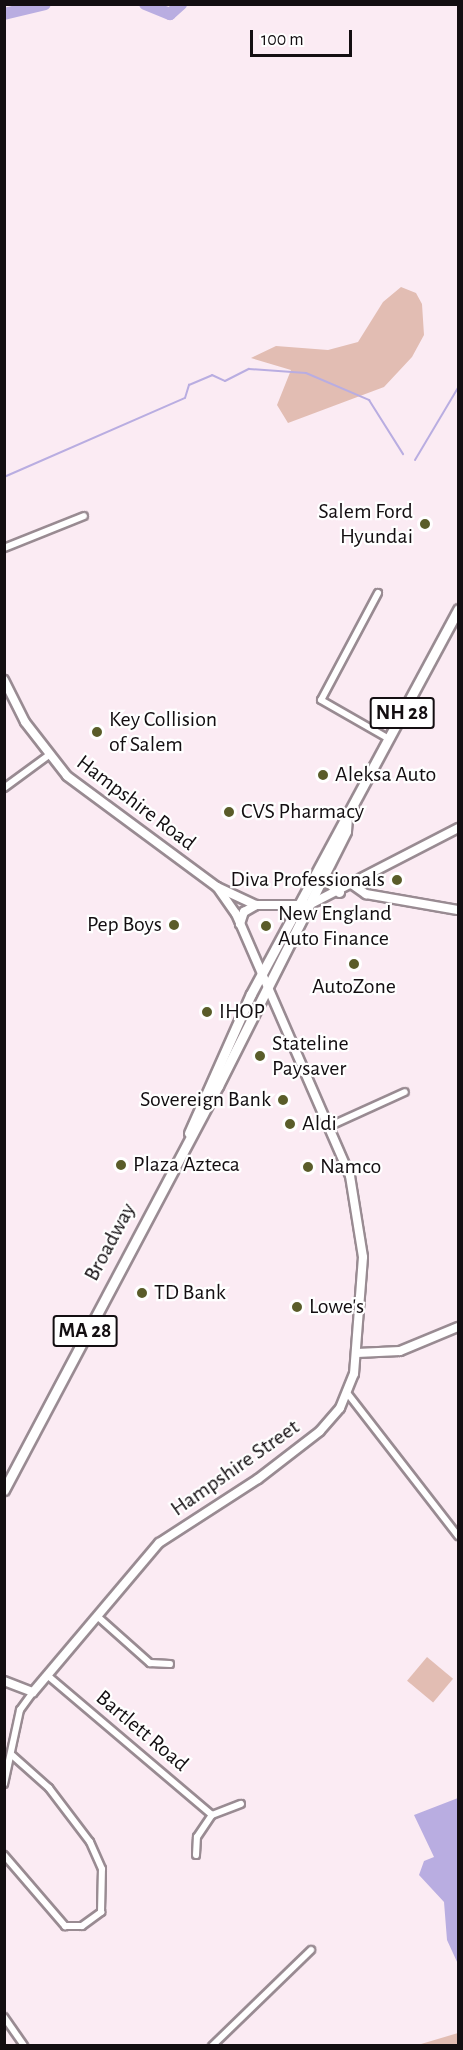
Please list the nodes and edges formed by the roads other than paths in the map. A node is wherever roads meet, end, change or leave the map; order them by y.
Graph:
1 (84, 516) dead end
2 (4, 548) edge
3 (378, 593) dead end
4 (459, 609) edge
5 (4, 680) edge
6 (7, 691) edge
7 (389, 739) junction
8 (49, 755) junction
9 (4, 788) edge
10 (347, 818) junction
11 (459, 828) edge
12 (323, 877) junction
13 (353, 885) junction
14 (217, 887) junction
15 (339, 892) junction
16 (256, 905) junction
17 (296, 906) junction
18 (309, 906) junction
19 (459, 910) edge
20 (240, 924) junction
21 (261, 975) junction
22 (266, 984) junction
23 (405, 1092) dead end
24 (330, 1125) junction
25 (189, 1134) junction
26 (168, 1173) joint
27 (459, 1327) edge
28 (357, 1353) junction
29 (348, 1394) junction
30 (5, 1486) edge
31 (459, 1536) edge
32 (97, 1616) junction
33 (170, 1664) dead end
34 (47, 1675) junction
35 (4, 1681) edge
36 (33, 1692) junction
37 (12, 1755) junction
38 (4, 1784) edge
39 (241, 1804) dead end
40 (212, 1815) junction
41 (4, 1855) edge
42 (196, 1856) dead end
43 (311, 1950) dead end
44 (4, 2017) edge
45 (24, 2046) edge
46 (212, 2046) edge

1 - 2 street
3 - 7 street
4 - 7 main road, NH 28
5 - 6 street, Hampshire Road
6 - 8 street, Hampshire Road
7 - 10 main road, NH 28
8 - 9 street
8 - 14 street, Hampshire Road
10 - 12 main road, NH 28
10 - 17 main road, NH 28
11 - 13 street
12 - 15 main road
12 - 18 main road, NH 28
13 - 15 street
13 - 19 street
14 - 16 street, Hampshire Road
14 - 20 street, Hampshire Road
15 - 18 street
16 - 17 street, Hampshire Road
16 - 20 street
17 - 18 street, Hampshire Road
17 - 21 main road, NH 28
18 - 22 main road, NH 28
20 - 21 street, Hampshire Road
21 - 22 street, Hampshire Street
21 - 25 main road, NH 28
22 - 24 street, Hampshire Street
22 - 25 main road, NH 28
23 - 24 street
24 - 28 street, Hampshire Street
25 - 26 main road, NH 28
26 - 30 main road, Broadway / MA 28
27 - 28 street
28 - 29 street, Hampshire Street
29 - 31 street
29 - 32 street, Hampshire Street
32 - 33 street
32 - 34 street, Hampshire Street
34 - 36 street, Hampshire Street
34 - 40 street, Bartlett Road
35 - 36 street
36 - 37 street, Hampshire Street
37 - 38 street, Hampshire Street
37 - 41 street
39 - 40 street
40 - 42 street
43 - 46 street
44 - 45 street

